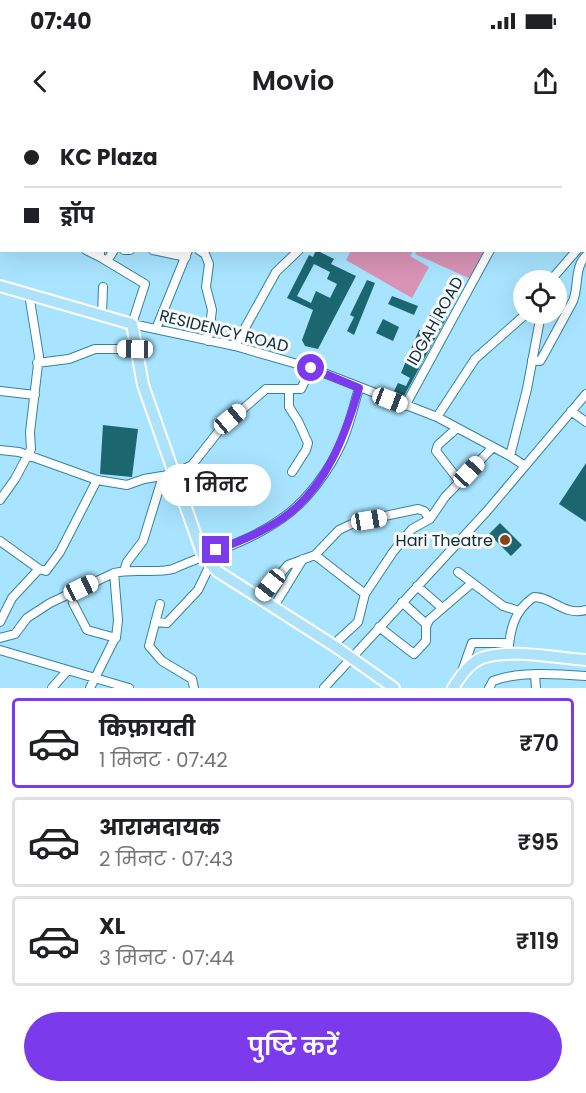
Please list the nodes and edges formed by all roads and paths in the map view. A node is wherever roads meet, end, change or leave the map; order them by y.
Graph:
1 (170, 252) edge
2 (204, 252) edge
3 (297, 252) edge
4 (489, 252) edge
5 (575, 252) edge
6 (187, 254) edge
7 (102, 256) edge
8 (586, 256) edge
9 (563, 268) edge
10 (0, 286) edge
11 (103, 287) dead end
12 (29, 294) junction
13 (102, 315) junction
14 (132, 324) junction
15 (515, 324) edge
16 (539, 324) edge
17 (156, 329) junction
18 (208, 341) junction
19 (235, 346) junction
20 (135, 349) junction
21 (532, 360) junction
22 (38, 363) junction
23 (311, 368) junction
24 (359, 388) junction
25 (289, 390) junction
26 (0, 391) edge
27 (586, 394) edge
28 (35, 395) junction
29 (405, 406) junction
30 (571, 411) junction
31 (437, 417) junction
32 (586, 422) edge
33 (457, 428) junction
34 (493, 447) junction
35 (0, 450) edge
36 (28, 456) junction
37 (510, 456) junction
38 (525, 466) junction
39 (292, 472) dead end
40 (168, 475) junction
41 (97, 480) junction
42 (459, 482) junction
43 (0, 500) edge
44 (430, 519) junction
45 (0, 540) edge
46 (315, 555) junction
47 (206, 560) junction
48 (303, 560) junction
49 (39, 569) junction
50 (124, 571) junction
51 (458, 572) dead end
52 (114, 573) junction
53 (472, 583) junction
54 (417, 586) junction
55 (365, 594) junction
56 (260, 598) junction
57 (402, 602) junction
58 (73, 603) dead end
59 (160, 604) dead end
60 (273, 608) junction
61 (441, 608) junction
62 (586, 610) edge
63 (519, 611) junction
64 (0, 622) edge
65 (155, 622) junction
66 (426, 624) junction
67 (379, 627) junction
68 (0, 638) edge
69 (115, 638) junction
70 (333, 645) junction
71 (508, 649) junction
72 (0, 650) edge
73 (351, 657) junction
74 (586, 660) edge
75 (586, 665) edge
76 (67, 670) junction
77 (535, 675) junction
78 (586, 676) edge
79 (95, 680) junction
80 (460, 682) edge
81 (52, 688) edge
82 (90, 688) edge
83 (129, 688) edge
84 (194, 688) edge
85 (324, 688) edge
86 (394, 688) edge
87 (453, 688) edge
88 (489, 688) edge
89 (536, 688) edge

1 - 6 street
2 - 18 street
3 - 19 street
4 - 29 street, IDGAH ROAD
5 - 9 street
6 - 17 street
7 - 14 street
8 - 21 street
10 - 12 main road, RESIDENCY ROAD
11 - 13 street
12 - 13 main road, RESIDENCY ROAD
12 - 22 street
13 - 14 main road, RESIDENCY ROAD
14 - 17 street, RESIDENCY ROAD
14 - 20 main road
15 - 31 street
16 - 21 street
17 - 18 street, RESIDENCY ROAD
18 - 19 street, RESIDENCY ROAD
19 - 23 street, RESIDENCY ROAD
20 - 22 street
20 - 40 main road
21 - 37 street
22 - 28 street
23 - 24 street, RESIDENCY ROAD
23 - 25 street
24 - 29 street, RESIDENCY ROAD
24 - 47 street
25 - 39 street
25 - 40 street
26 - 28 street
27 - 30 street
28 - 36 street
29 - 31 street, RESIDENCY ROAD
30 - 32 street
30 - 38 street
31 - 33 street, RESIDENCY ROAD
33 - 34 street, RESIDENCY ROAD
33 - 42 street
34 - 37 street, RESIDENCY ROAD
34 - 42 street
35 - 36 street
36 - 41 street
36 - 43 street
37 - 38 street, RESIDENCY ROAD
38 - 54 street
40 - 41 street
40 - 47 main road
40 - 50 street
41 - 49 street
42 - 44 street
44 - 46 street
44 - 55 street
45 - 49 street
46 - 48 street
46 - 55 street
47 - 50 street
47 - 56 main road
47 - 65 street
48 - 56 street
48 - 60 street
49 - 64 street
50 - 52 street
51 - 53 street
52 - 68 street
52 - 69 street
53 - 61 street
53 - 63 street
54 - 57 street
54 - 61 street
55 - 70 street
56 - 60 main road
57 - 66 street
57 - 67 street
58 - 69 street
59 - 65 street
60 - 70 main road
61 - 66 street
62 - 63 street
63 - 71 street
65 - 84 street
66 - 67 street
67 - 73 street
69 - 79 street
70 - 73 main road
71 - 74 main road
71 - 80 main road
71 - 80 street
72 - 76 street
73 - 85 street
73 - 86 main road
75 - 80 main road
76 - 79 street
76 - 81 street
77 - 78 street
77 - 88 street
77 - 89 street
79 - 82 street
79 - 83 street
80 - 87 main road

